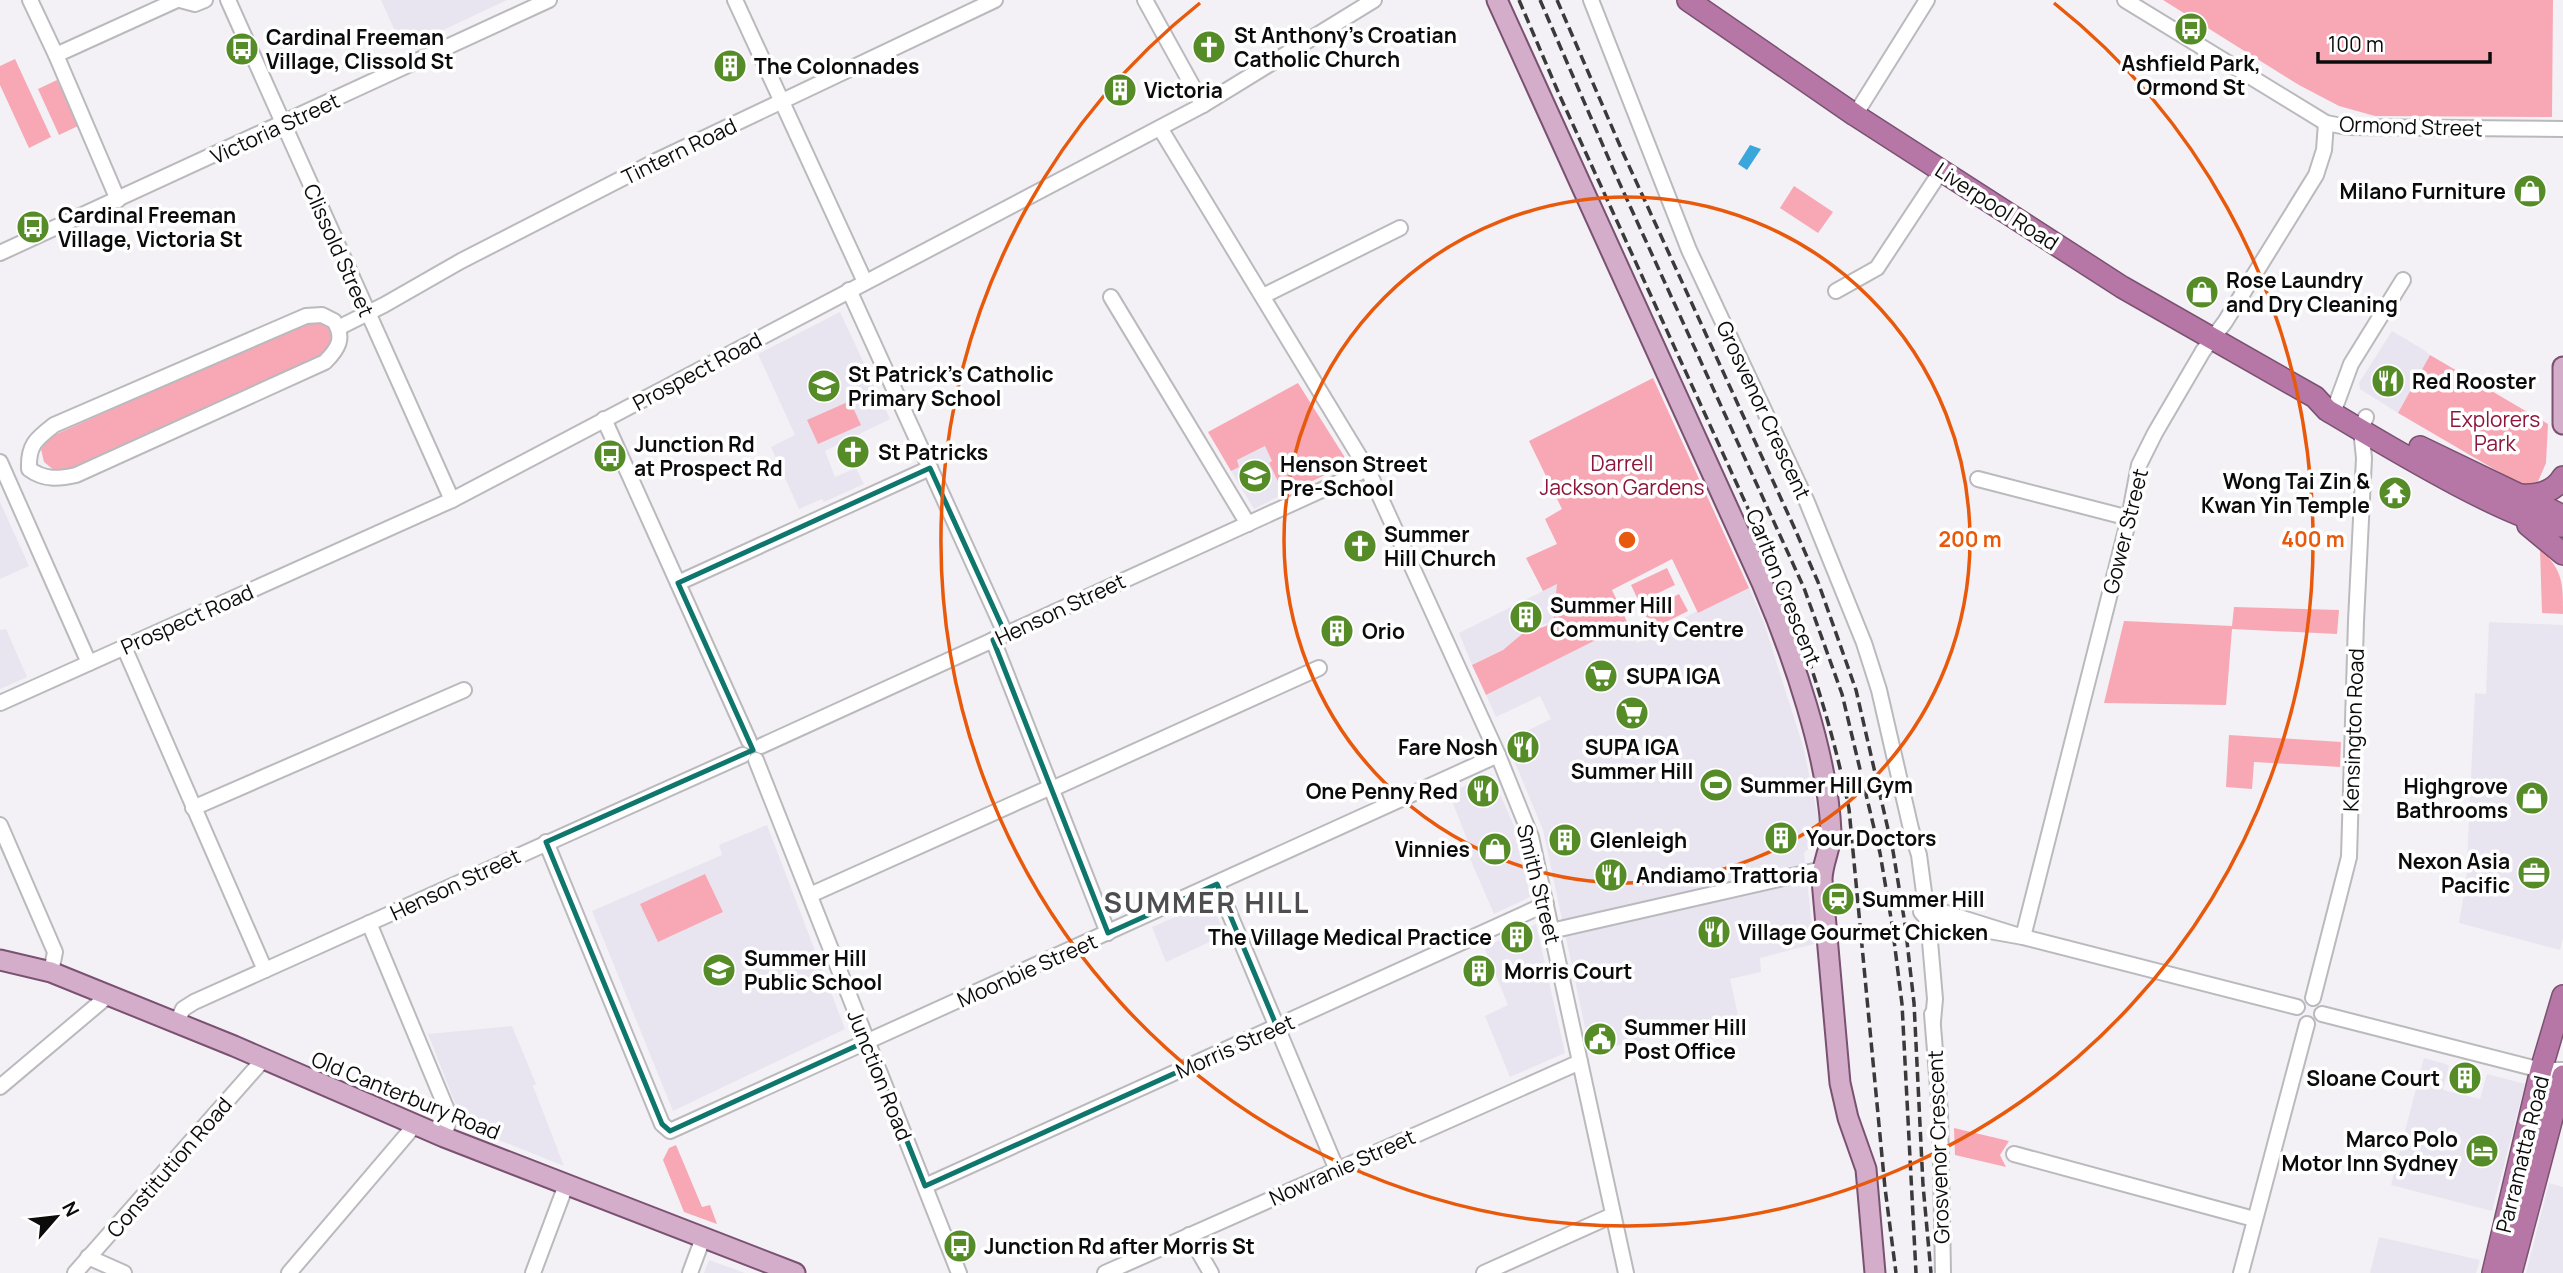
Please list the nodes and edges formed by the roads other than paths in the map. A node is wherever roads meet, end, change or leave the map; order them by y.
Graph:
1 (30, 0) edge
2 (178, 0) edge
3 (205, 0) edge
4 (228, 0) edge
5 (549, 0) edge
6 (735, 0) edge
7 (995, 0) edge
8 (1145, 0) edge
9 (1374, 0) edge
10 (1497, 0) edge
11 (1591, 0) edge
12 (1688, 0) edge
13 (1927, 0) edge
14 (2125, 0) edge
15 (56, 55) junction
16 (782, 102) junction
17 (1203, 105) junction
18 (1855, 115) junction
19 (2326, 123) junction
20 (284, 124) junction
21 (1160, 128) junction
22 (2563, 129) edge
23 (1941, 170) junction
24 (118, 200) junction
25 (1400, 228) dead end
26 (0, 253) edge
27 (2403, 280) dead end
28 (865, 282) junction
29 (849, 290) junction
30 (1836, 291) dead end
31 (1263, 296) junction
32 (1111, 297) dead end
33 (368, 314) junction
34 (338, 328) junction
35 (2212, 339) junction
36 (2563, 367) edge
37 (2336, 407) junction
38 (604, 419) junction
39 (2563, 424) edge
40 (2371, 428) junction
41 (0, 462) edge
42 (930, 468) junction
43 (29, 469) junction
44 (1365, 472) junction
45 (2563, 477) edge
46 (7, 479) junction
47 (1978, 479) dead end
48 (452, 500) junction
49 (2513, 502) junction
50 (2563, 516) edge
51 (2129, 518) junction
52 (1248, 524) junction
53 (2563, 526) edge
54 (2563, 555) edge
55 (678, 583) junction
56 (999, 636) junction
57 (124, 647) junction
58 (89, 663) junction
59 (1320, 667) dead end
60 (464, 690) dead end
61 (0, 703) edge
62 (753, 750) junction
63 (1498, 755) junction
64 (1051, 788) junction
65 (193, 808) junction
66 (0, 825) edge
67 (546, 842) junction
68 (1823, 869) junction
69 (1217, 884) junction
70 (810, 895) junction
71 (1546, 904) junction
72 (1925, 913) junction
73 (369, 923) junction
74 (1551, 931) junction
75 (1108, 933) junction
76 (2023, 937) junction
77 (0, 960) edge
78 (265, 970) junction
79 (51, 972) junction
80 (109, 995) junction
81 (2563, 996) edge
82 (2313, 998) junction
83 (2297, 1007) junction
84 (2322, 1014) junction
85 (176, 1024) junction
86 (2307, 1024) junction
87 (1278, 1027) junction
88 (867, 1041) junction
89 (263, 1060) junction
90 (1580, 1062) junction
91 (2541, 1070) junction
92 (2563, 1070) edge
93 (2563, 1076) edge
94 (0, 1087) edge
95 (415, 1125) junction
96 (444, 1137) junction
97 (2014, 1154) dead end
98 (1337, 1170) junction
99 (566, 1185) junction
100 (925, 1186) junction
101 (1613, 1215) junction
102 (2254, 1219) junction
103 (1189, 1236) junction
104 (703, 1238) junction
105 (88, 1257) junction
106 (75, 1273) edge
107 (124, 1273) edge
108 (289, 1273) edge
109 (533, 1273) edge
110 (690, 1273) edge
111 (795, 1273) edge
112 (958, 1273) edge
113 (1105, 1273) edge
114 (1210, 1273) edge
115 (1484, 1273) edge
116 (1626, 1273) edge
117 (1875, 1273) edge
118 (1943, 1273) edge
119 (2241, 1273) edge
120 (2493, 1273) edge
121 (2511, 1273) edge

1 - 15 street
2 - 3 street
2 - 15 street
4 - 20 street, Clissold Street
5 - 20 street, Victoria Street
6 - 16 street
7 - 16 street, Tintern Road
8 - 17 street
9 - 17 street, Prospect Road
10 - 68 main road, Carlton Crescent
11 - 72 street, Grosvenor Crescent
12 - 18 highway, Liverpool Road
13 - 18 street
14 - 19 street, Ormond Street
15 - 24 street
16 - 28 street
16 - 33 street, Tintern Road
17 - 21 street, Prospect Road
18 - 23 highway, Liverpool Road
19 - 22 street, Ormond Street
19 - 35 street, Gower Street
20 - 24 street, Victoria Street
20 - 33 street, Clissold Street
21 - 28 street, Prospect Road
21 - 31 street, Smith Street
23 - 30 street
23 - 35 highway, Liverpool Road
24 - 26 street, Victoria Street
25 - 31 street
27 - 37 street
28 - 29 street, Prospect Road
29 - 38 street, Prospect Road
29 - 42 street
31 - 44 street, Smith Street
32 - 52 street
33 - 34 street, Tintern Road
33 - 48 street, Clissold Street
34 - 43 street
34 - 43 street
35 - 37 highway, Liverpool Road
35 - 51 street, Gower Street
36 - 39 main road
37 - 40 highway, Liverpool Road
38 - 48 street, Prospect Road
38 - 55 street, Junction Road
40 - 49 highway, Liverpool Road
40 - 82 street, Kensington Road
41 - 46 street
42 - 55 street
42 - 56 street
43 - 46 street
44 - 52 street, Henson Street
44 - 63 street, Smith Street
45 - 49 highway
46 - 58 street
47 - 51 street
48 - 57 street, Prospect Road
49 - 50 highway, Liverpool Road
49 - 53 highway
49 - 54 highway
51 - 76 street, Gower Street
52 - 56 street, Henson Street
55 - 62 street, Junction Road
56 - 62 street, Henson Street
56 - 64 street
57 - 58 street, Prospect Road
57 - 65 street
58 - 61 street, Prospect Road
59 - 64 street
60 - 65 street
62 - 67 street, Henson Street
62 - 70 street, Junction Road
63 - 69 street, Moonbie Street
63 - 71 street, Smith Street
64 - 70 street
64 - 75 street
65 - 78 street
66 - 79 street
67 - 73 street, Henson Street
67 - 88 street, Moonbie Street
68 - 74 street
68 - 117 main road, Carlton Crescent
69 - 75 street, Moonbie Street
69 - 87 street
70 - 88 street, Junction Road
71 - 74 street, Smith Street
71 - 87 street, Morris Street
72 - 76 street
72 - 118 street, Grosvenor Crescent
73 - 78 street, Henson Street
73 - 96 street
74 - 90 street, Smith Street
75 - 88 street, Moonbie Street
76 - 83 street
77 - 79 main road, Old Canterbury Road
78 - 85 street, Henson Street
79 - 80 main road, Old Canterbury Road
80 - 85 main road, Old Canterbury Road
80 - 94 street
81 - 91 highway, Parramatta Road
82 - 83 street
82 - 84 street
83 - 86 street
84 - 86 street
84 - 91 street
85 - 89 main road, Old Canterbury Road
86 - 102 street
87 - 98 street
87 - 100 street, Morris Street
88 - 100 street, Junction Road
89 - 95 main road, Old Canterbury Road
89 - 105 street, Constitution Road
90 - 98 street, Nowranie Street
90 - 101 street, Smith Street
91 - 92 street
91 - 120 highway, Parramatta Road
93 - 121 highway, Parramatta Road
95 - 96 main road, Old Canterbury Road
95 - 108 street
96 - 99 main road, Old Canterbury Road
97 - 102 street
98 - 103 street, Nowranie Street
99 - 104 main road, Old Canterbury Road
99 - 109 street
100 - 112 street, Junction Road
101 - 115 street
101 - 116 street, Smith Street
102 - 119 street
103 - 113 street, Nowranie Street
103 - 114 street
104 - 110 street
104 - 111 main road, Old Canterbury Road
105 - 106 street, Constitution Road
105 - 107 street

